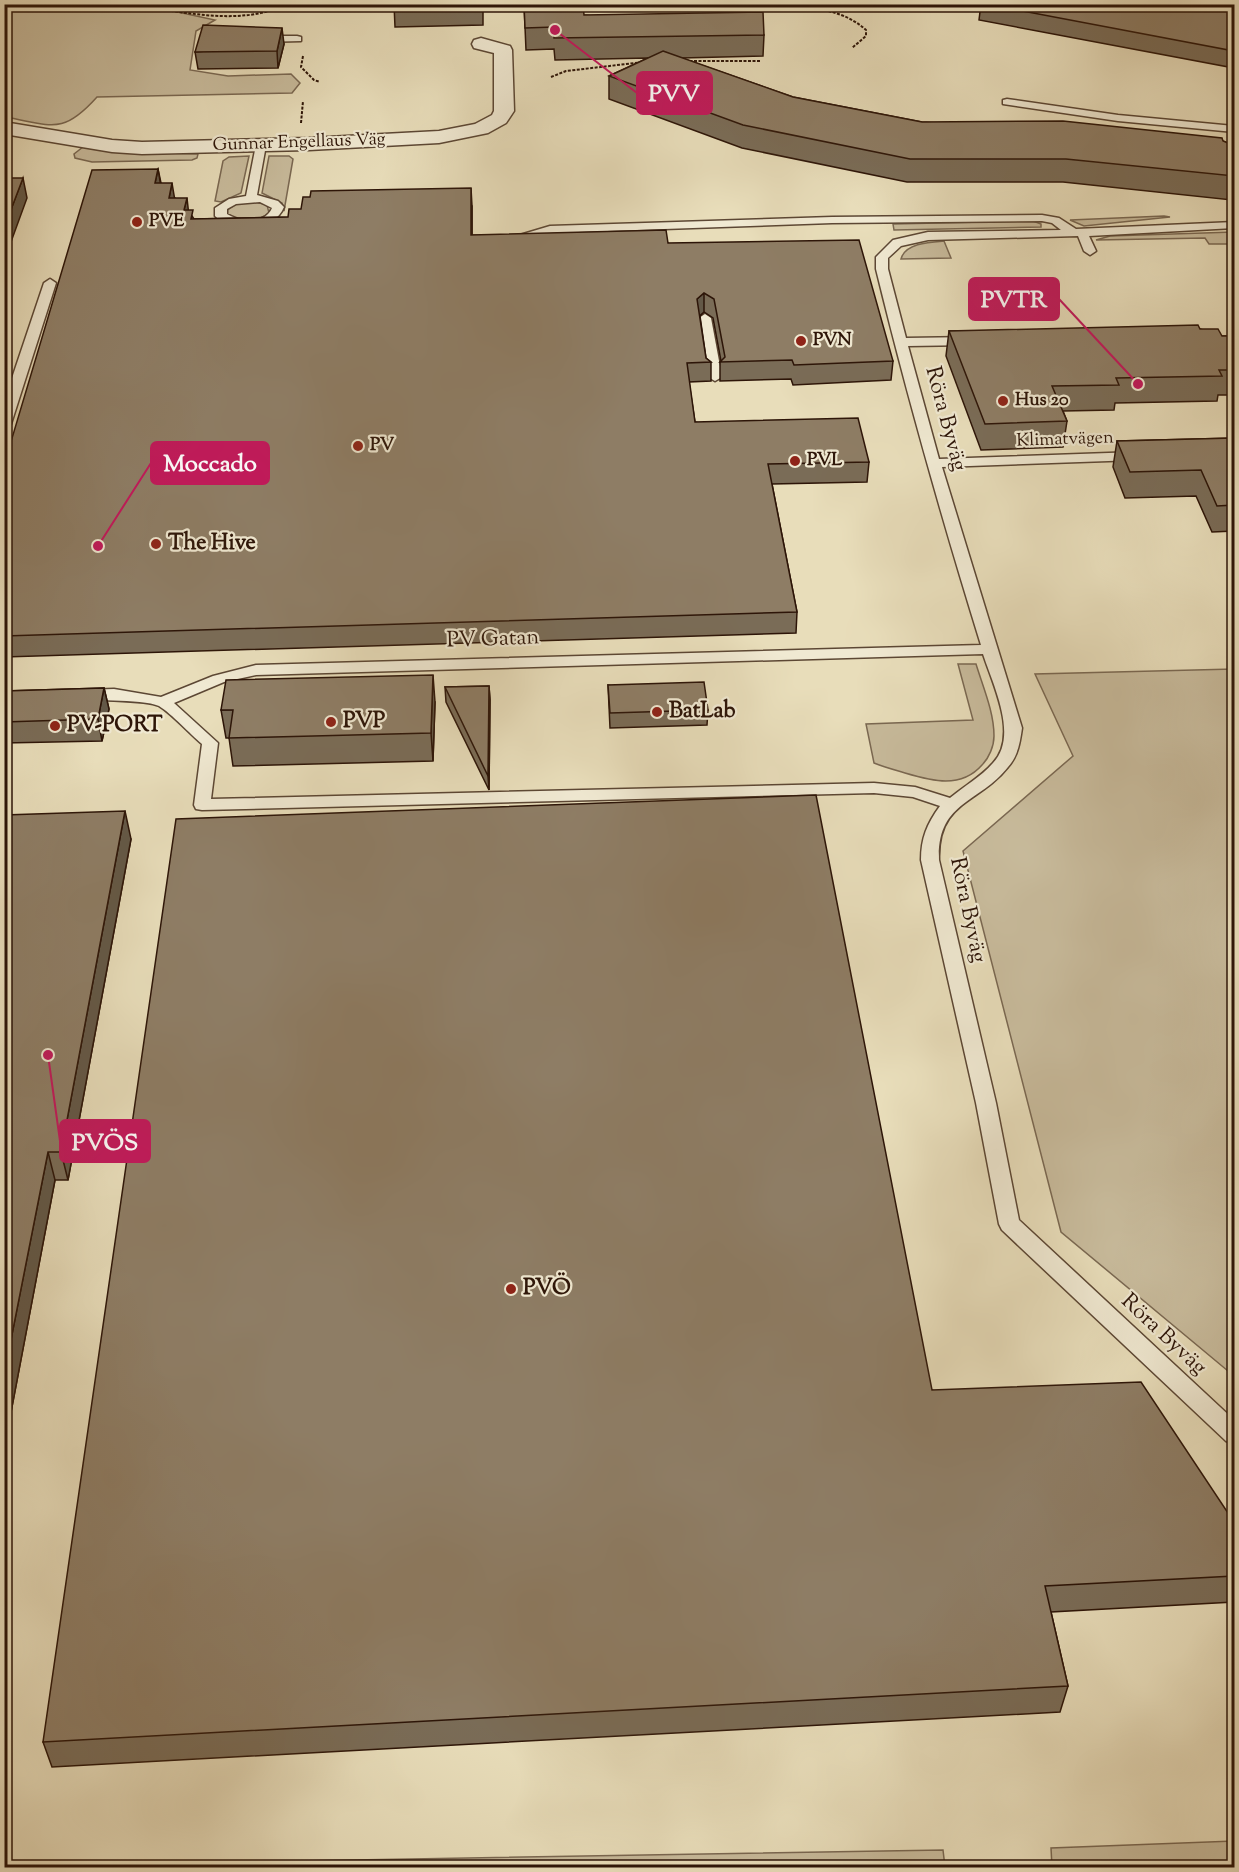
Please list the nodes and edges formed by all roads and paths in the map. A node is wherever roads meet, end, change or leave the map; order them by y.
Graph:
1 (126, 4) edge
2 (286, 4) edge
3 (793, 4) edge
4 (245, 39) edge
5 (297, 39) dead end
6 (481, 44) dead end
7 (852, 48) dead end
8 (303, 56) dead end
9 (676, 61) edge
10 (760, 61) edge
11 (644, 62) edge
12 (551, 77) dead end
13 (320, 82) dead end
14 (1007, 102) dead end
15 (4, 128) edge
16 (1233, 133) edge
17 (261, 145) junction
18 (251, 198) dead end
19 (1234, 225) edge
20 (1078, 233) junction
21 (509, 242) edge
22 (1090, 251) dead end
23 (50, 283) dead end
24 (705, 318) edge
25 (983, 340) edge
26 (899, 342) junction
27 (715, 377) dead end
28 (4, 424) edge
29 (1153, 456) edge
30 (932, 463) junction
31 (990, 649) junction
32 (70, 695) edge
33 (163, 702) junction
34 (951, 804) junction
35 (1234, 1434) edge

1 - 2 path
3 - 7 path
4 - 5 lane
6 - 17 street, Gunnar Engellaus Väg
8 - 13 path
9 - 10 path
11 - 12 path
14 - 16 lane
15 - 17 street, Gunnar Engellaus Väg
17 - 18 lane
19 - 20 lane, Röra Byväg
20 - 21 lane
20 - 22 lane
20 - 26 lane, Röra Byväg
23 - 28 lane
24 - 27 lane
25 - 26 lane
26 - 30 lane, Röra Byväg
29 - 30 lane, Klimatvägen
30 - 31 lane, Röra Byväg
31 - 33 lane, PV Gatan
31 - 34 lane, Röra Byväg
32 - 33 lane
33 - 34 lane
34 - 35 lane, Röra Byväg

